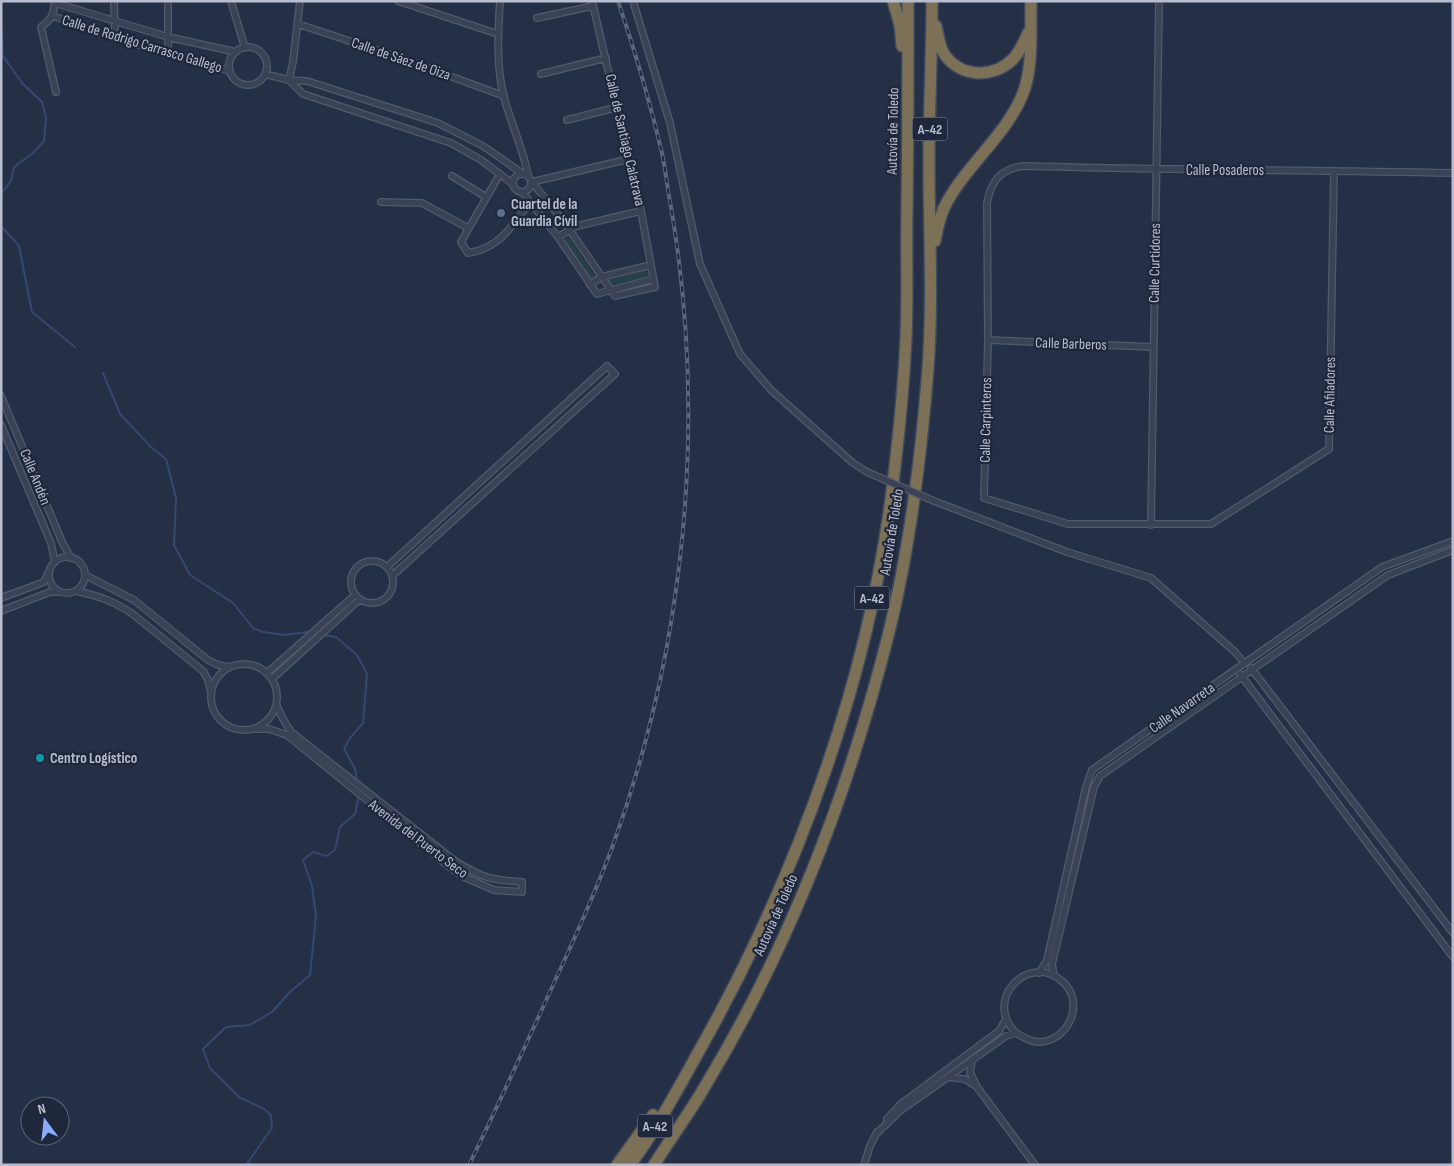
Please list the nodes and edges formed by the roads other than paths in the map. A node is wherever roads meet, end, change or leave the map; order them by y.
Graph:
1 (114, 1) edge
2 (168, 1) edge
3 (231, 1) edge
4 (300, 1) edge
5 (398, 1) edge
6 (500, 1) edge
7 (633, 1) edge
8 (893, 1) edge
9 (908, 1) edge
10 (1031, 1) edge
11 (1159, 1) edge
12 (55, 2) edge
13 (593, 4) edge
14 (932, 5) edge
15 (53, 16) junction
16 (537, 18) dead end
17 (114, 21) junction
18 (298, 24) junction
19 (1030, 26) junction
20 (498, 34) junction
21 (168, 37) junction
22 (115, 38) junction
23 (245, 48) junction
24 (168, 52) junction
25 (236, 52) junction
26 (606, 58) junction
27 (230, 71) junction
28 (265, 74) junction
29 (541, 74) dead end
30 (908, 74) junction
31 (289, 80) junction
32 (56, 92) dead end
33 (504, 96) junction
34 (618, 107) junction
35 (566, 120) dead end
36 (629, 160) junction
37 (1156, 170) junction
38 (1334, 171) junction
39 (1453, 173) edge
40 (525, 174) junction
41 (1000, 175) joint
42 (452, 176) dead end
43 (497, 179) dead end
44 (532, 182) junction
45 (513, 184) junction
46 (522, 192) junction
47 (486, 197) junction
48 (381, 202) dead end
49 (530, 202) junction
50 (641, 211) junction
51 (468, 228) junction
52 (569, 230) junction
53 (558, 237) junction
54 (930, 249) junction
55 (651, 266) junction
56 (601, 278) junction
57 (653, 279) junction
58 (590, 284) junction
59 (609, 290) junction
60 (988, 340) junction
61 (1153, 347) junction
62 (1, 396) edge
63 (1, 425) edge
64 (1151, 525) junction
65 (1453, 541) edge
66 (1453, 550) edge
67 (71, 558) junction
68 (55, 562) junction
69 (387, 567) junction
70 (49, 571) junction
71 (85, 575) junction
72 (392, 576) junction
73 (76, 591) junction
74 (59, 592) junction
75 (358, 597) junction
76 (1, 598) edge
77 (1, 611) edge
78 (1244, 661) junction
79 (229, 667) junction
80 (1237, 670) junction
81 (1252, 670) junction
82 (267, 673) junction
83 (1242, 676) junction
84 (272, 679) junction
85 (211, 692) junction
86 (277, 706) junction
87 (255, 729) junction
88 (1453, 933) edge
89 (1453, 956) edge
90 (1039, 973) junction
91 (1054, 976) junction
92 (1006, 1019) junction
93 (1016, 1034) junction
94 (972, 1061) junction
95 (949, 1077) junction
96 (679, 1086) junction
97 (978, 1087) junction
98 (876, 1134) junction
99 (617, 1165) edge
100 (630, 1165) edge
101 (654, 1165) edge
102 (864, 1165) edge
103 (1035, 1165) edge

1 - 17 street
2 - 21 street
3 - 23 street
4 - 18 street
5 - 20 street
6 - 20 street
7 - 78 street, bridge
8 - 30 highway
9 - 30 highway, Autovía de Toledo / A-42
10 - 19 highway
11 - 37 street, Calle Curtidores
12 - 15 street
12 - 17 street, Calle de Rodrigo Carrasco Gallego
13 - 16 street
13 - 26 street, Calle de Santiago Calatrava
14 - 19 highway
14 - 54 highway, Autovía de Toledo / A-42
15 - 22 street, Calle de Rodrigo Carrasco Gallego
15 - 32 street
17 - 21 street, Calle de Rodrigo Carrasco Gallego
17 - 22 street
18 - 31 street
18 - 33 street, Calle de Sáez de Oiza
19 - 54 highway
20 - 33 street
21 - 24 street
21 - 25 street, Calle de Rodrigo Carrasco Gallego
22 - 24 street, Calle de Rodrigo Carrasco Gallego
23 - 25 street
23 - 28 street
24 - 27 street, Calle de Rodrigo Carrasco Gallego
25 - 27 street
26 - 29 street
26 - 34 street, Calle de Santiago Calatrava
27 - 28 street
28 - 31 street
30 - 96 highway, Autovía de Toledo / A-42
31 - 40 street
31 - 45 street
33 - 40 street
34 - 35 street
34 - 36 street, Calle de Santiago Calatrava
36 - 44 street
36 - 50 street, Calle de Santiago Calatrava
37 - 38 street, Calle Posaderos
37 - 41 street, Calle Posaderos
37 - 61 street, Calle Curtidores
38 - 39 street, Calle Posaderos
38 - 64 street, Calle Afiladores
40 - 44 street
40 - 45 street
41 - 60 street, Calle Carpinteros
42 - 47 street
43 - 47 street
44 - 46 street
44 - 52 street
45 - 46 street
46 - 49 street
47 - 51 street
48 - 51 street
49 - 51 street
49 - 53 street
50 - 52 street
50 - 55 street, Calle de Santiago Calatrava
52 - 53 street
52 - 56 street
53 - 58 street
54 - 101 highway, Autovía de Toledo / A-42
55 - 56 street
55 - 57 street, Calle de Santiago Calatrava
56 - 58 street
56 - 59 street
57 - 59 street
57 - 59 street
58 - 59 street
60 - 61 street, Calle Barberos
60 - 64 street, Calle Carpinteros
61 - 64 street, Calle Curtidores
62 - 67 street, Calle Andén
63 - 68 street, Calle Andén
65 - 78 street, Calle Navarreta
66 - 81 street, Calle Navarreta
67 - 68 street
67 - 71 street, Avenida del Puerto Seco
68 - 70 street
69 - 72 street
69 - 72 street
69 - 75 street
70 - 74 street
70 - 76 street
71 - 73 street
71 - 79 street, Avenida del Puerto Seco
72 - 75 street
73 - 74 street, Avenida del Puerto Seco
73 - 85 street, Avenida del Puerto Seco
74 - 77 street, Avenida del Puerto Seco
75 - 82 street
75 - 84 street
78 - 80 street, Calle Navarreta
78 - 81 street
79 - 82 street, Avenida del Puerto Seco
79 - 85 street
80 - 83 street
80 - 90 street, Calle Navarreta
81 - 83 street, Calle Navarreta
81 - 88 street
82 - 84 street, Avenida del Puerto Seco
83 - 89 street
83 - 91 street, Calle Navarreta
84 - 86 street, Avenida del Puerto Seco
85 - 87 street, Avenida del Puerto Seco
86 - 87 street
86 - 87 street, Avenida del Puerto Seco
90 - 91 street
90 - 92 street
91 - 93 street
92 - 93 street
92 - 98 street
93 - 94 street
94 - 95 street
94 - 97 street
95 - 97 street
95 - 98 street
96 - 99 highway
96 - 100 highway, Autovía de Toledo / A-42
97 - 103 street
98 - 102 street

